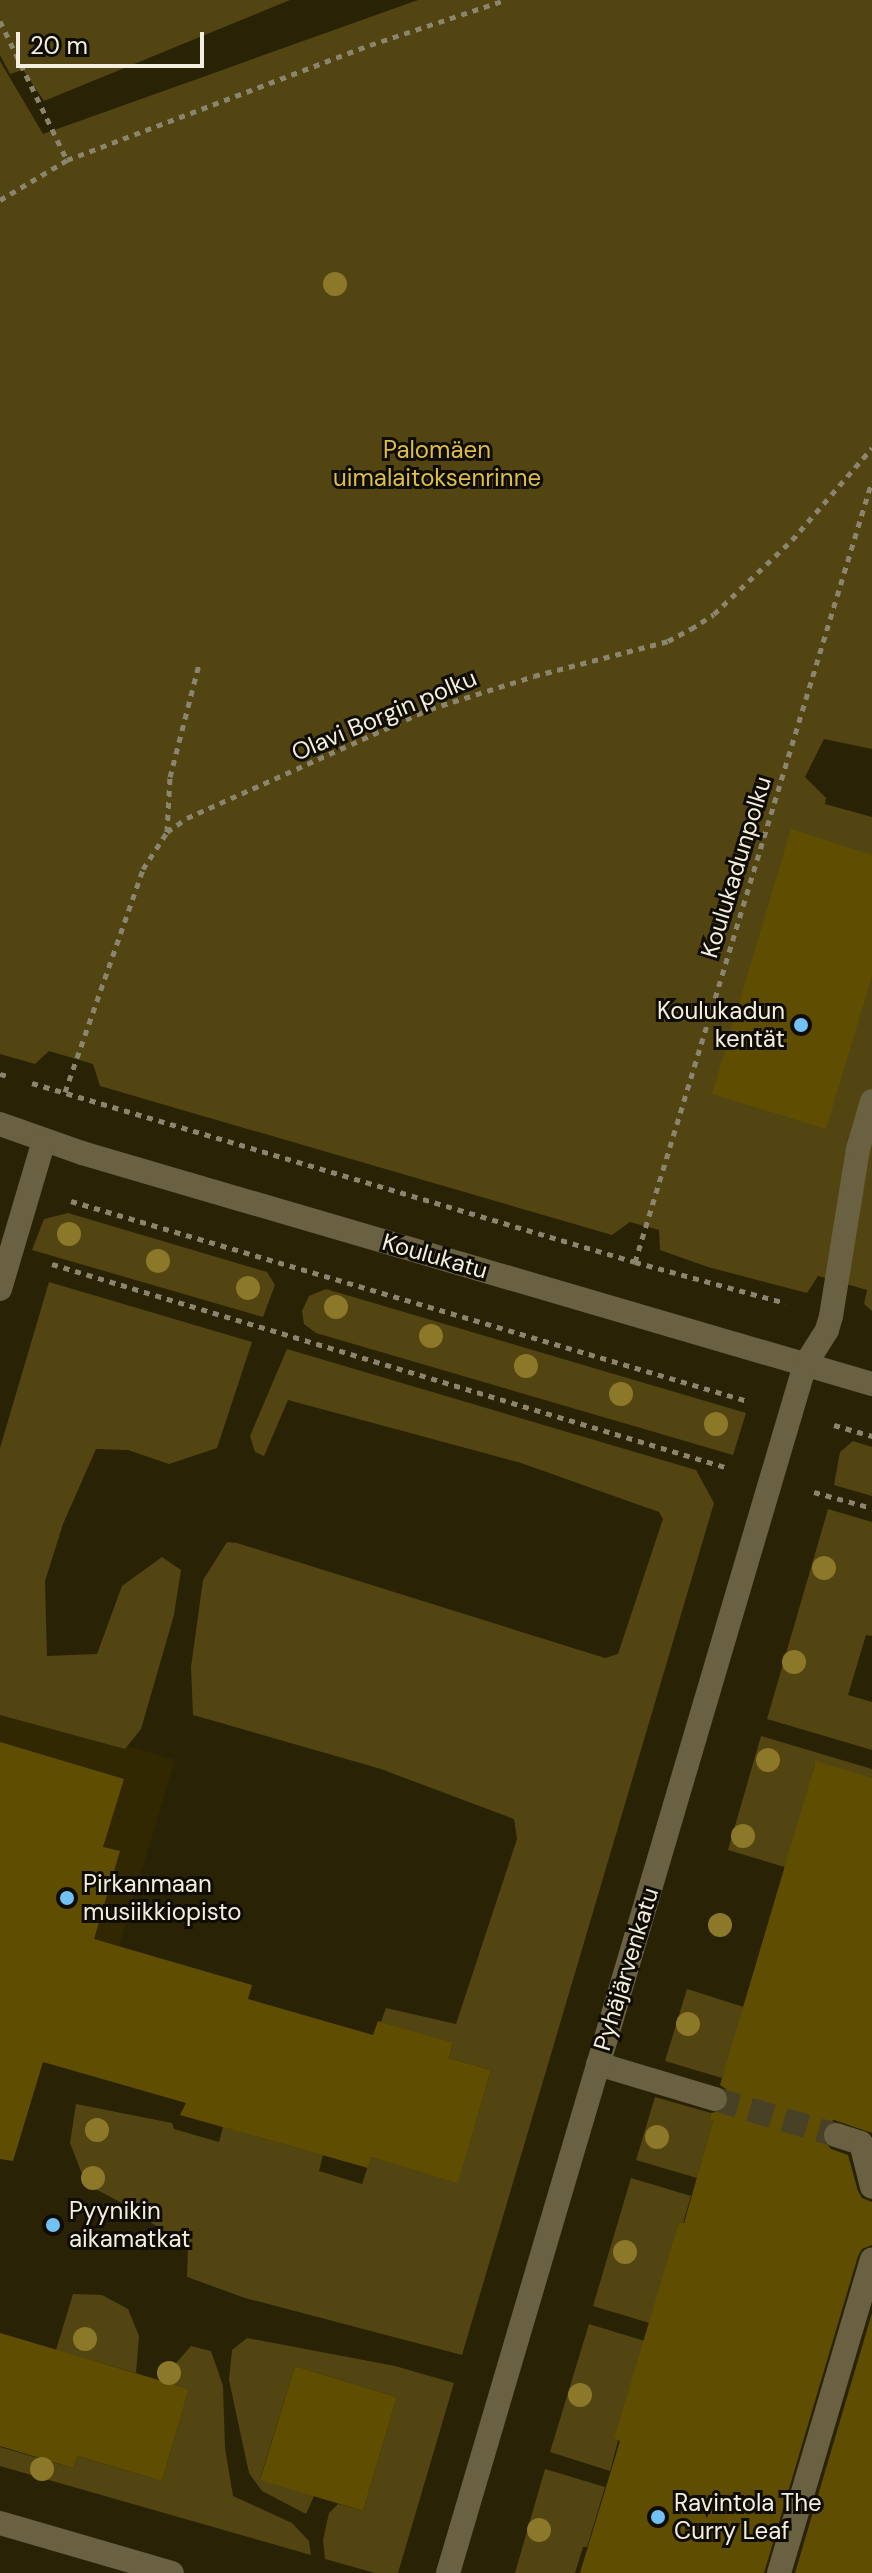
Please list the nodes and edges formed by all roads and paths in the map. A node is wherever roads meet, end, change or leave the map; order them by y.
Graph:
1 (505, 0) edge
2 (0, 21) edge
3 (67, 160) junction
4 (0, 200) edge
5 (872, 448) edge
6 (872, 481) edge
7 (199, 664) dead end
8 (167, 832) junction
9 (0, 1074) edge
10 (65, 1092) junction
11 (872, 1101) edge
12 (0, 1124) edge
13 (44, 1140) junction
14 (30, 1187) junction
15 (10, 1257) junction
16 (635, 1262) junction
17 (0, 1289) edge
18 (831, 1316) junction
19 (805, 1365) junction
20 (872, 1384) edge
21 (791, 1413) junction
22 (872, 1436) edge
23 (771, 1480) junction
24 (872, 1508) edge
25 (598, 2064) junction
26 (715, 2099) tunnel mouth
27 (836, 2135) tunnel mouth
28 (872, 2187) edge
29 (872, 2260) edge
30 (0, 2523) edge
31 (172, 2573) edge
32 (448, 2573) edge
33 (779, 2573) edge

1 - 3 path
2 - 3 path
3 - 4 path
5 - 8 path, Olavi Borgin polku
6 - 16 path, Koulukadunpolku
7 - 8 path
8 - 10 path, Olavi Borgin polku
9 - 10 path
10 - 16 path
11 - 18 street, Pyhäjärvenkatu
12 - 13 street, Koulukatu
13 - 14 street
13 - 19 street, Koulukatu
14 - 15 street
14 - 21 path
15 - 17 street
15 - 23 path
16 - 18 path
18 - 19 street, Pyhäjärvenkatu
19 - 20 street, Koulukatu
19 - 21 street, Pyhäjärvenkatu
21 - 22 path
21 - 23 street, Pyhäjärvenkatu
23 - 24 path
23 - 25 street, Pyhäjärvenkatu
25 - 26 street
25 - 32 street, Pyhäjärvenkatu
27 - 28 street
29 - 33 street
30 - 31 street

